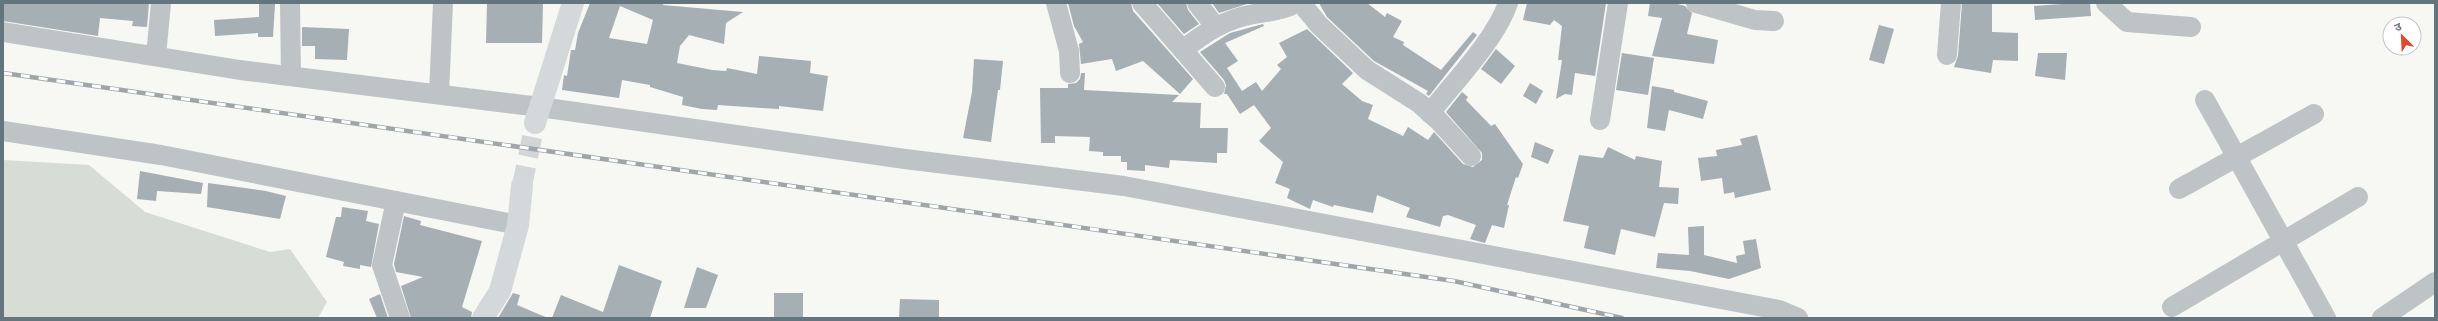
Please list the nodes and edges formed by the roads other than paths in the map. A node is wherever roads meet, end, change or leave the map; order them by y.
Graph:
1 (160, 3) edge
2 (290, 3) edge
3 (443, 3) edge
4 (573, 3) edge
5 (1056, 3) edge
6 (1142, 3) edge
7 (1197, 3) edge
8 (1296, 3) edge
9 (1301, 3) edge
10 (1508, 3) edge
11 (1618, 3) edge
12 (1696, 3) edge
13 (1951, 3) edge
14 (2106, 3) edge
15 (1266, 8) edge
16 (1774, 21) dead end
17 (1215, 26) junction
18 (2191, 27) dead end
19 (3, 32) edge
20 (1183, 50) junction
21 (1947, 55) dead end
22 (156, 56) junction
23 (1070, 73) dead end
24 (291, 76) junction
25 (1215, 87) dead end
26 (439, 94) junction
27 (2206, 100) dead end
28 (1430, 113) junction
29 (2314, 114) dead end
30 (538, 115) junction
31 (1600, 120) dead end
32 (3, 131) edge
33 (1471, 156) dead end
34 (2237, 158) junction
35 (522, 186) tunnel mouth
36 (2179, 189) dead end
37 (2358, 197) dead end
38 (396, 201) junction
39 (518, 225) junction
40 (2283, 241) junction
41 (2435, 282) edge
42 (2172, 307) dead end
43 (400, 318) edge
44 (483, 318) edge
45 (1798, 318) edge
46 (2326, 318) edge
47 (2382, 318) edge

1 - 22 street
2 - 24 street
3 - 26 street
4 - 30 street
5 - 23 street
6 - 20 street
7 - 17 street
8 - 15 street
9 - 28 street
10 - 28 street
11 - 31 street
12 - 16 street
13 - 21 street
14 - 18 street
15 - 17 street
17 - 20 street
19 - 22 street
20 - 25 street
22 - 24 street
24 - 26 street
26 - 30 street
27 - 34 street
28 - 33 street
29 - 34 street
30 - 45 street
32 - 38 street
34 - 36 street
34 - 40 street
35 - 39 street
37 - 40 street
38 - 39 street
38 - 43 street
39 - 44 street
40 - 42 street
40 - 46 street
41 - 47 street

